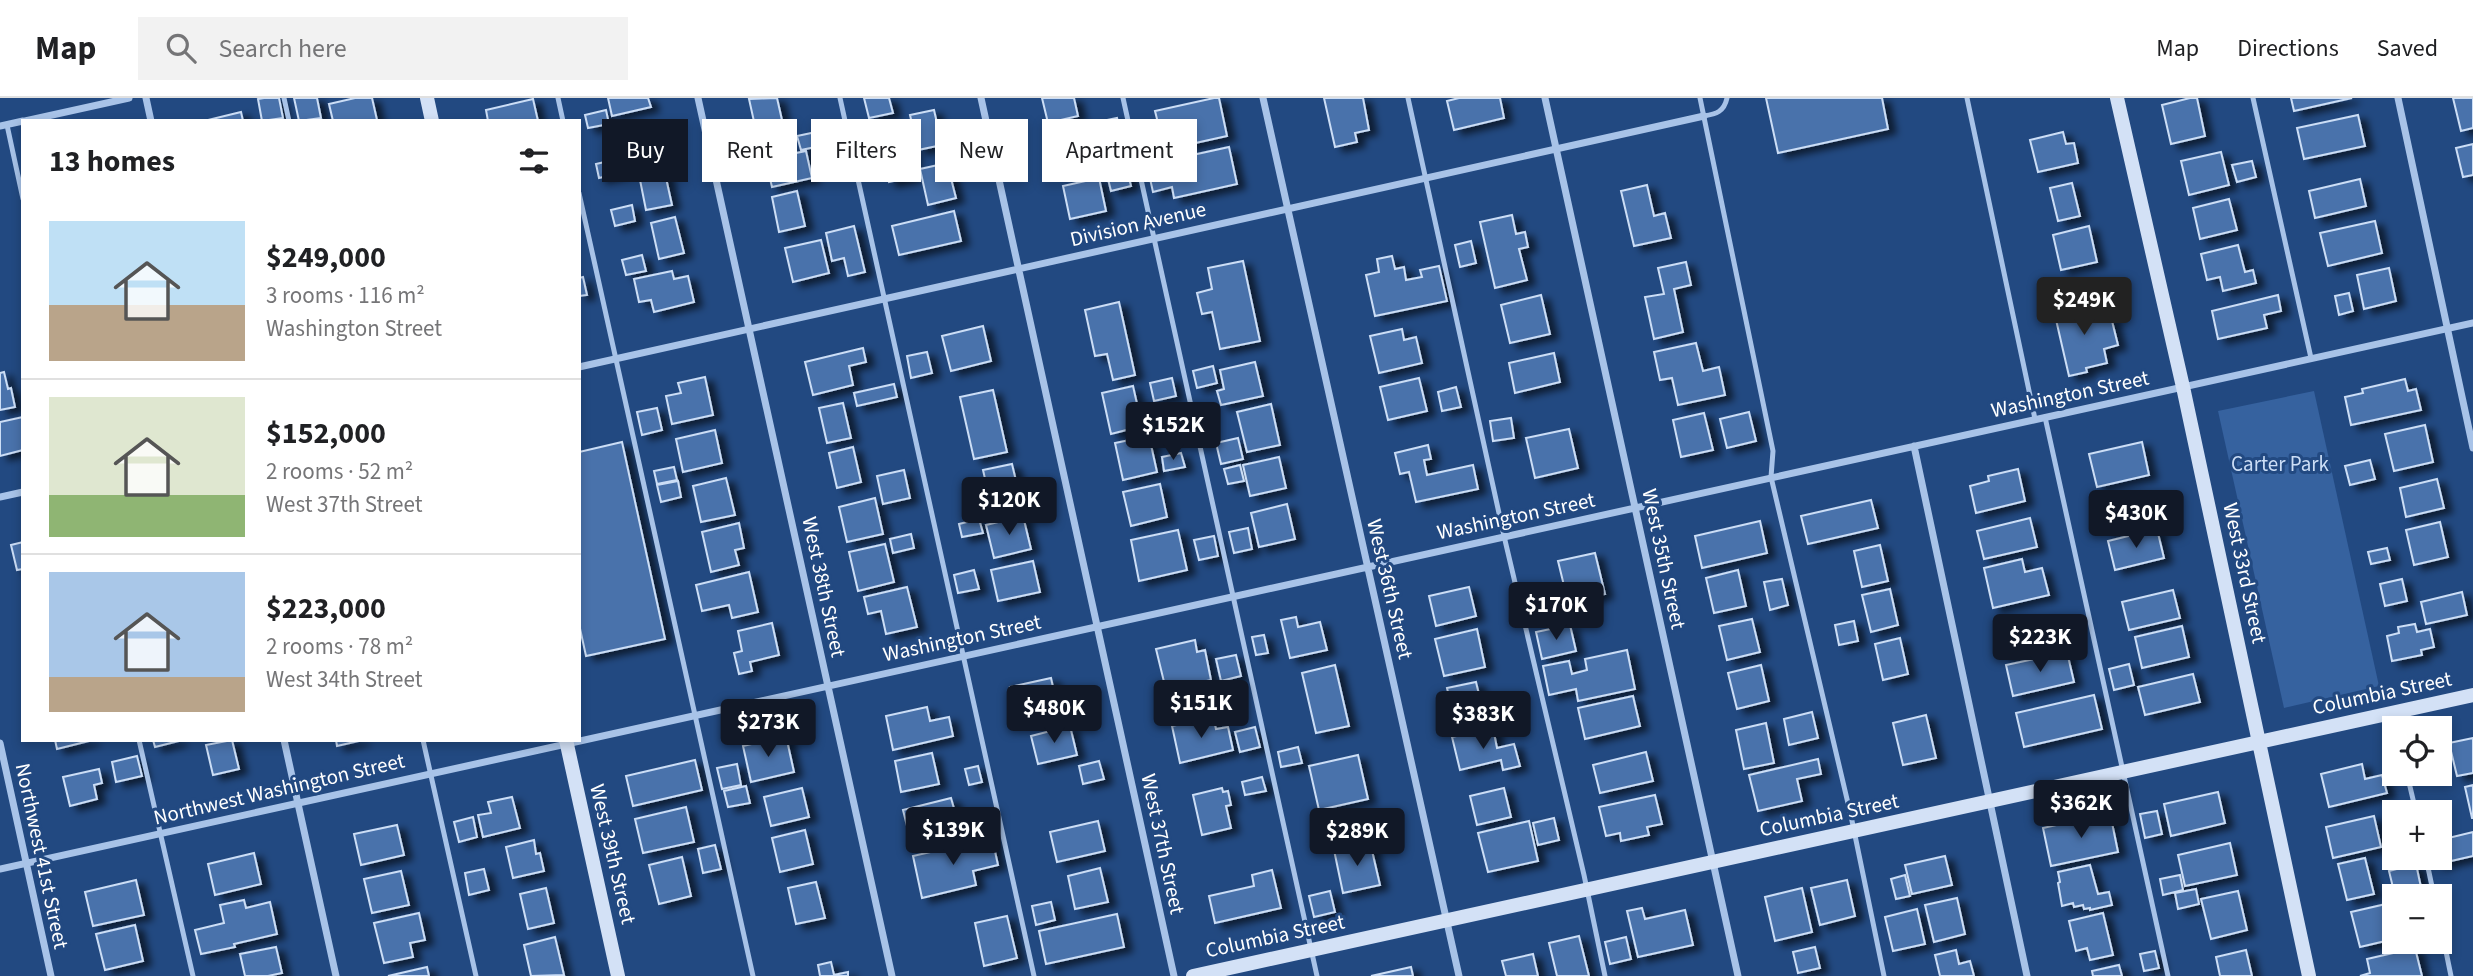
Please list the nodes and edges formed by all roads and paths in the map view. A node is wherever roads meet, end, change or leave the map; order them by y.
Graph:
1 (129, 98) edge
2 (146, 98) edge
3 (284, 98) edge
4 (427, 98) edge
5 (558, 98) edge
6 (698, 98) edge
7 (840, 98) edge
8 (981, 98) edge
9 (1123, 98) edge
10 (1264, 98) edge
11 (1408, 98) edge
12 (1545, 98) edge
13 (1700, 98) edge
14 (1727, 98) edge
15 (1967, 98) edge
16 (2117, 98) edge
17 (2253, 98) edge
18 (2398, 98) edge
19 (1704, 116) junction
20 (33, 119) edge
21 (151, 119) edge
22 (289, 119) edge
23 (432, 119) edge
24 (563, 119) edge
25 (21, 122) edge
26 (3, 125) edge
27 (1556, 149) junction
28 (1426, 178) junction
29 (21, 192) edge
30 (581, 202) edge
31 (1288, 209) junction
32 (1154, 239) junction
33 (1019, 269) junction
34 (884, 299) junction
35 (2473, 323) edge
36 (2446, 328) junction
37 (749, 329) junction
38 (2311, 358) junction
39 (616, 359) junction
40 (581, 367) edge
41 (2183, 387) junction
42 (2045, 417) junction
43 (2035, 419) junction
44 (1913, 446) junction
45 (2473, 448) edge
46 (1772, 477) junction
47 (21, 492) edge
48 (0, 497) edge
49 (1635, 508) junction
50 (1504, 536) junction
51 (1366, 567) junction
52 (1233, 596) junction
53 (1097, 626) junction
54 (962, 656) junction
55 (828, 685) junction
56 (2473, 695) edge
57 (2394, 712) junction
58 (695, 715) junction
59 (2395, 716) edge
60 (581, 739) edge
61 (2260, 741) junction
62 (139, 742) edge
63 (284, 742) edge
64 (423, 742) edge
65 (566, 742) edge
66 (0, 743) edge
67 (2124, 771) junction
68 (430, 773) junction
69 (1990, 801) junction
70 (298, 803) junction
71 (1854, 830) junction
72 (159, 834) junction
73 (1713, 862) junction
74 (26, 863) junction
75 (0, 869) edge
76 (1587, 889) junction
77 (1447, 920) junction
78 (1312, 950) junction
79 (2447, 954) edge
80 (51, 976) edge
81 (193, 976) edge
82 (335, 976) edge
83 (476, 976) edge
84 (618, 976) edge
85 (753, 976) edge
86 (892, 976) edge
87 (1034, 976) edge
88 (1174, 976) edge
89 (1193, 976) edge
90 (1317, 976) edge
91 (1459, 976) edge
92 (1605, 976) edge
93 (1738, 976) edge
94 (1884, 976) edge
95 (2026, 976) edge
96 (2168, 976) edge
97 (2309, 976) edge
98 (2451, 976) edge

1 - 20 street
2 - 21 street
3 - 22 lane
4 - 23 street
5 - 24 lane
6 - 37 street, West 38th Street
7 - 34 lane
8 - 33 street, West 37th Street
9 - 32 lane
10 - 31 street, West 36th Street
11 - 28 lane
12 - 27 street, West 35th Street
13 - 19 lane
14 - 19 lane
15 - 43 lane
16 - 41 street, West 33rd Street
17 - 38 lane
18 - 36 street
19 - 27 street, Division Avenue
19 - 46 lane
25 - 26 street
26 - 29 lane
27 - 28 street, Division Avenue
27 - 49 street, West 35th Street
28 - 31 street, Division Avenue
28 - 50 lane
30 - 39 lane
31 - 32 street, Division Avenue
31 - 51 street, West 36th Street
32 - 33 street, Division Avenue
32 - 52 lane
33 - 34 street, Division Avenue
33 - 53 street, West 37th Street
34 - 37 street, Division Avenue
34 - 54 lane
35 - 36 street, Washington Street
36 - 38 street, Washington Street
36 - 45 street
37 - 39 street, Division Avenue
37 - 55 street, West 38th Street
38 - 41 street, Washington Street
39 - 40 street, Division Avenue
39 - 58 lane
41 - 42 street, Washington Street
41 - 61 street, West 33rd Street
42 - 43 street, Washington Street
42 - 67 lane
43 - 44 street, Washington Street
44 - 46 street, Washington Street
44 - 69 street
46 - 49 street, Washington Street
46 - 71 lane
47 - 48 street
49 - 50 street, Washington Street
49 - 73 street, West 35th Street
50 - 51 street, Washington Street
50 - 76 lane
51 - 52 street, Washington Street
51 - 77 street, West 36th Street
52 - 53 street, Washington Street
52 - 78 lane
53 - 54 street, Washington Street
53 - 88 street, West 37th Street
54 - 55 street, Washington Street
54 - 87 lane
55 - 58 street, Washington Street
55 - 86 street, West 38th Street
56 - 57 street, Columbia Street
57 - 59 lane
57 - 61 street, Columbia Street
58 - 60 street, Washington Street
58 - 85 lane
61 - 67 street, Columbia Street
61 - 97 street, West 33rd Street
62 - 72 lane
63 - 70 street
64 - 68 lane
65 - 68 street, Northwest Washington Street
65 - 84 street, West 39th Street
66 - 74 street, Northwest 41st Street
67 - 69 street, Columbia Street
67 - 96 lane
68 - 70 street, Northwest Washington Street
68 - 83 lane
69 - 71 street, Columbia Street
69 - 95 street
70 - 72 street, Northwest Washington Street
70 - 82 street
71 - 73 street, Columbia Street
71 - 94 lane
72 - 74 street, Northwest Washington Street
72 - 81 lane
73 - 76 street, Columbia Street
73 - 93 street, West 35th Street
74 - 75 street, Northwest Washington Street
74 - 80 street, Northwest 41st Street
76 - 77 street, Columbia Street
76 - 92 lane
77 - 78 street, Columbia Street
77 - 91 street, West 36th Street
78 - 89 street, Columbia Street
78 - 90 lane
79 - 98 lane

